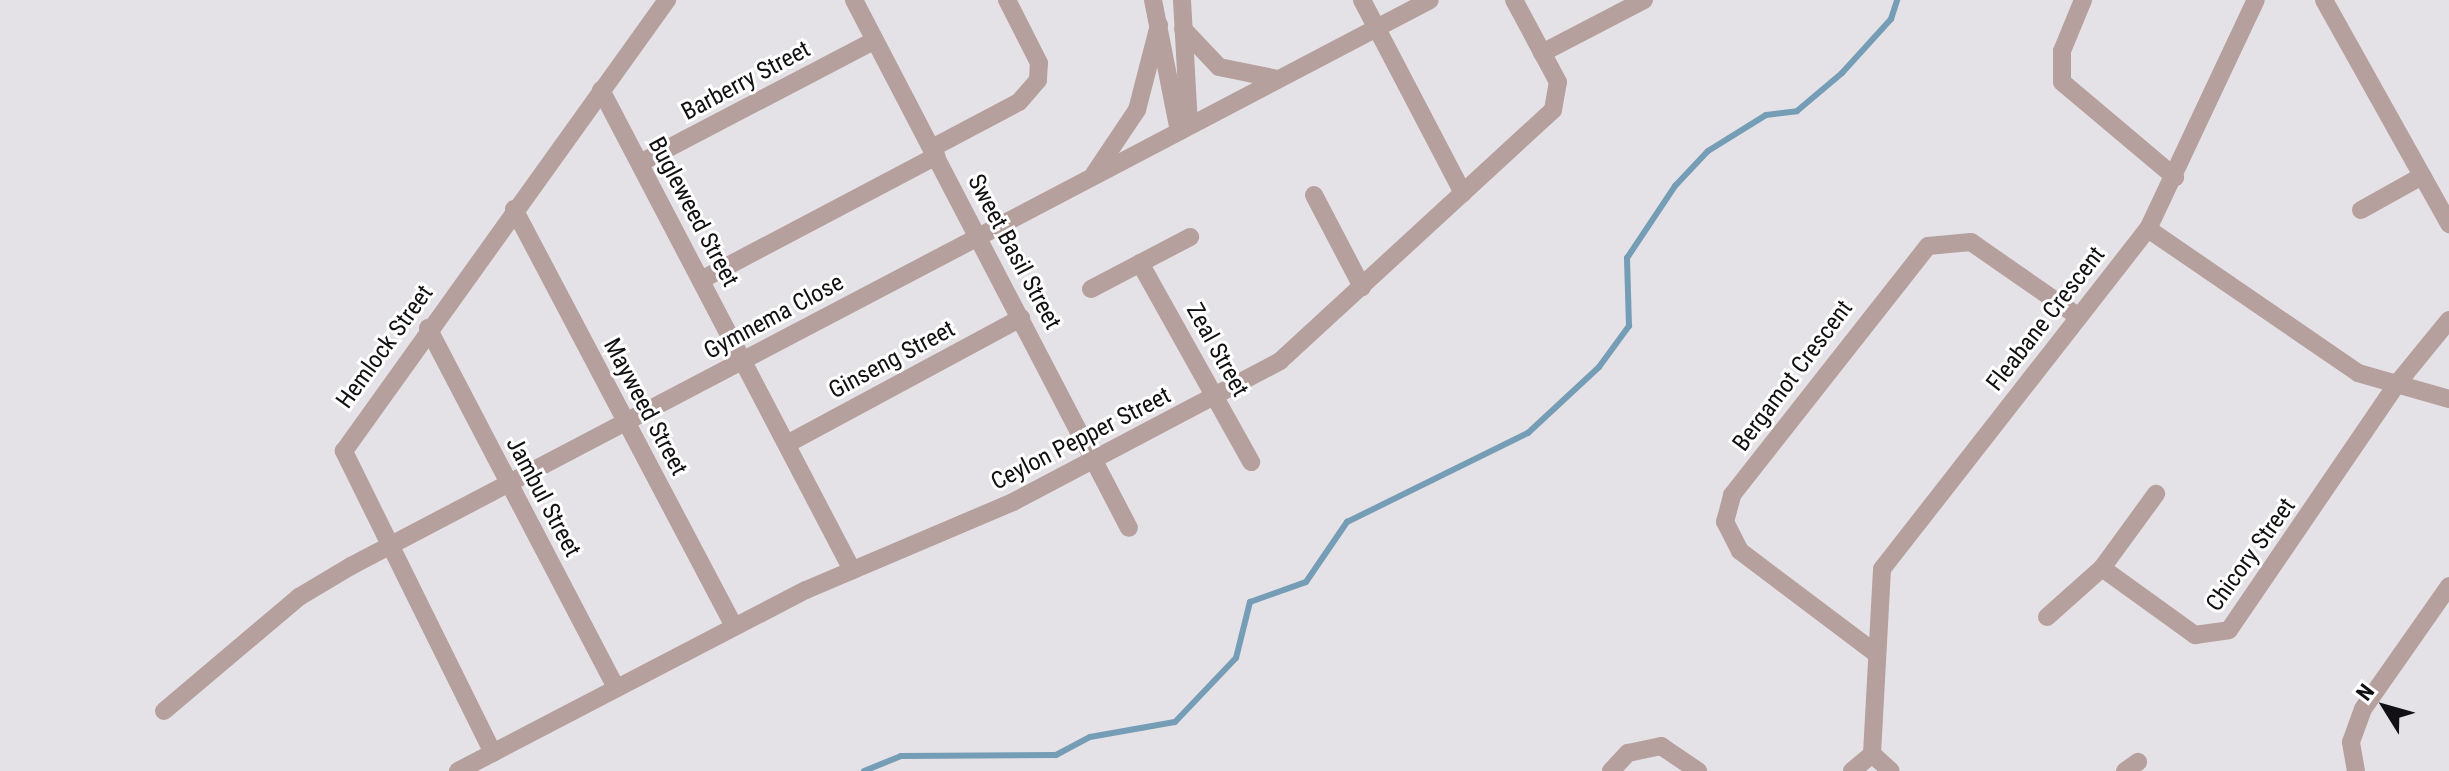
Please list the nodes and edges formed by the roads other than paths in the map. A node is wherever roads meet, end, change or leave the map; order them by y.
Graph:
1 (667, 0) edge
2 (854, 0) edge
3 (1007, 0) edge
4 (1153, 0) edge
5 (1182, 0) edge
6 (1362, 0) edge
7 (1430, 0) edge
8 (1514, 0) edge
9 (1644, 0) edge
10 (2083, 0) edge
11 (2256, 0) edge
12 (2324, 0) edge
13 (1610, 8) edge
14 (1159, 25) junction
15 (1182, 26) junction
16 (1377, 28) junction
17 (875, 40) junction
18 (1542, 53) junction
19 (1281, 79) junction
20 (601, 90) junction
21 (1184, 129) junction
22 (934, 152) junction
23 (640, 163) junction
24 (2422, 176) junction
25 (2175, 177) junction
26 (1090, 179) junction
27 (1463, 193) junction
28 (1314, 195) dead end
29 (514, 209) junction
30 (2361, 210) dead end
31 (2449, 224) edge
32 (2148, 229) junction
33 (979, 237) junction
34 (1190, 237) dead end
35 (1140, 263) junction
36 (701, 280) junction
37 (1362, 287) junction
38 (1091, 289) dead end
39 (2079, 317) junction
40 (1021, 318) junction
41 (2449, 320) edge
42 (428, 328) junction
43 (743, 360) junction
44 (2396, 385) junction
45 (1216, 397) junction
46 (2449, 399) edge
47 (625, 422) junction
48 (787, 444) junction
49 (1094, 459) junction
50 (1251, 462) dead end
51 (508, 484) junction
52 (2156, 494) dead end
53 (1129, 528) dead end
54 (386, 548) junction
55 (2102, 568) junction
56 (852, 570) junction
57 (2449, 586) edge
58 (2047, 617) dead end
59 (734, 627) junction
60 (1874, 652) junction
61 (616, 688) junction
62 (164, 711) dead end
63 (493, 753) junction
64 (1872, 754) junction
65 (458, 771) edge
66 (1611, 771) edge
67 (1698, 771) edge
68 (1852, 771) edge
69 (1891, 771) edge
70 (2356, 771) edge

1 - 20 street, Hemlock Street
2 - 17 street, Sweet Basil Street
3 - 22 street
4 - 14 street
5 - 15 street
6 - 16 street
7 - 16 street, Gymnema Close
8 - 18 street, Ceylon Pepper Street
9 - 13 street
10 - 25 street
11 - 25 street, Fleabane Crescent
12 - 24 street
13 - 18 street
14 - 21 street
14 - 26 street
15 - 19 street
15 - 21 street
16 - 19 street, Gymnema Close
16 - 27 street
17 - 22 street, Sweet Basil Street
17 - 23 street, Barberry Street
18 - 27 street, Ceylon Pepper Street
19 - 21 street, Gymnema Close
20 - 23 street, Bugleweed Street
20 - 29 street, Hemlock Street
21 - 26 street, Gymnema Close
22 - 33 street, Sweet Basil Street
22 - 36 street
23 - 36 street, Bugleweed Street
24 - 30 street
24 - 31 street
25 - 32 street, Fleabane Crescent
26 - 33 street, Gymnema Close
27 - 37 street, Ceylon Pepper Street
28 - 37 street
29 - 42 street, Hemlock Street
29 - 47 street, Mayweed Street
32 - 39 street, Fleabane Crescent
32 - 44 street
33 - 40 street, Sweet Basil Street
33 - 43 street, Gymnema Close
34 - 35 street
35 - 38 street
35 - 45 street, Zeal Street
36 - 43 street, Bugleweed Street
37 - 45 street, Ceylon Pepper Street
39 - 60 street, Fleabane Crescent
39 - 60 street, Bergamot Crescent
40 - 48 street, Ginseng Street
40 - 49 street, Sweet Basil Street
41 - 44 street, Chicory Street
42 - 51 street, Jambul Street
42 - 54 street, Hemlock Street
43 - 47 street, Gymnema Close
43 - 48 street, Bugleweed Street
44 - 46 street
44 - 55 street, Chicory Street
45 - 49 street, Ceylon Pepper Street
45 - 50 street, Zeal Street
47 - 51 street, Gymnema Close
47 - 59 street, Mayweed Street
48 - 56 street, Bugleweed Street
49 - 53 street, Sweet Basil Street
49 - 56 street, Ceylon Pepper Street
51 - 54 street, Gymnema Close
51 - 61 street, Jambul Street
52 - 55 street
54 - 62 street, Gymnema Close
54 - 63 street, Hemlock Street
55 - 58 street
56 - 59 street, Ceylon Pepper Street
57 - 70 street
59 - 61 street, Ceylon Pepper Street
60 - 64 street, Fleabane Crescent
61 - 63 street, Ceylon Pepper Street
63 - 65 street, Ceylon Pepper Street
64 - 68 street
64 - 69 street
66 - 67 street

